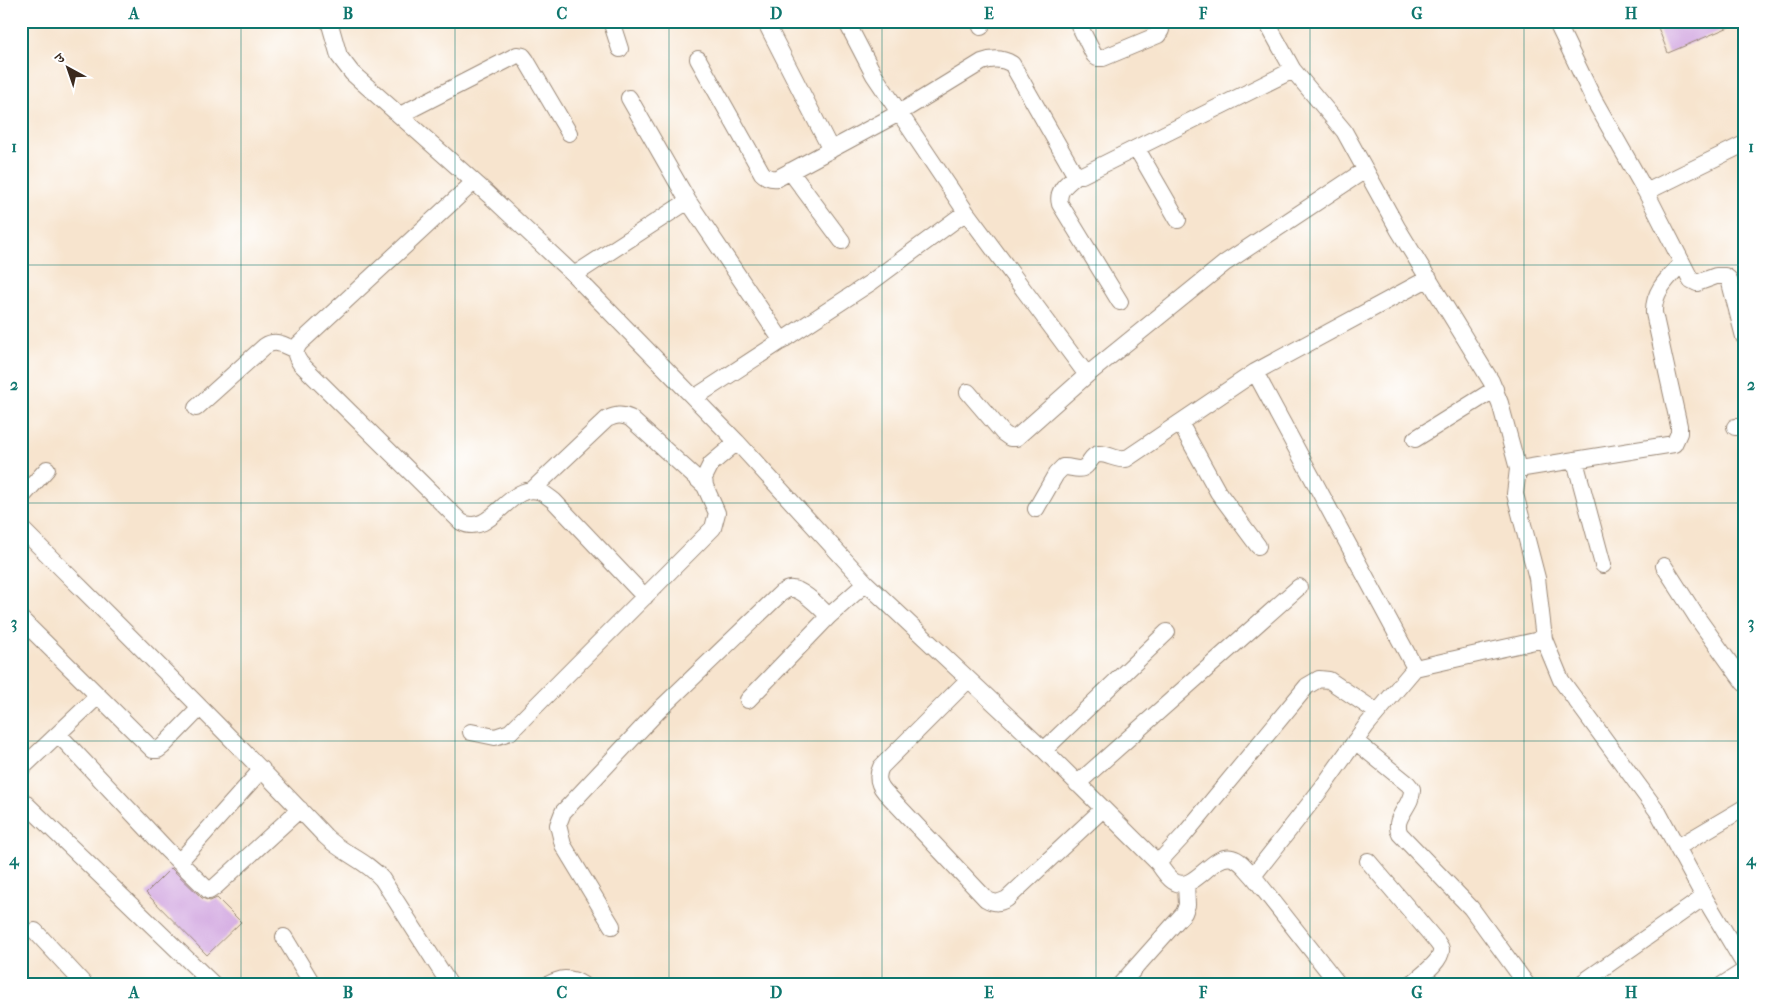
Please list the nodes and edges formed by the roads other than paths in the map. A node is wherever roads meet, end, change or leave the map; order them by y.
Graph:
1 (329, 21) edge
2 (611, 21) edge
3 (765, 21) edge
4 (846, 21) edge
5 (1077, 21) edge
6 (1160, 21) edge
7 (1266, 21) edge
8 (1556, 21) edge
9 (620, 50) dead end
10 (698, 59) dead end
11 (1293, 70) junction
12 (629, 98) dead end
13 (899, 113) junction
14 (400, 115) junction
15 (569, 133) dead end
16 (1744, 144) edge
17 (1137, 149) junction
18 (832, 150) junction
19 (1366, 170) junction
20 (790, 171) junction
21 (1077, 175) junction
22 (474, 182) junction
23 (1646, 192) junction
24 (688, 201) junction
25 (966, 212) junction
26 (1178, 220) dead end
27 (842, 241) dead end
28 (1682, 263) junction
29 (574, 275) junction
30 (1429, 278) junction
31 (1120, 302) dead end
32 (1744, 337) edge
33 (782, 341) junction
34 (295, 350) junction
35 (1255, 372) junction
36 (1088, 375) junction
37 (1495, 390) junction
38 (968, 392) dead end
39 (694, 398) junction
40 (196, 408) dead end
41 (1180, 423) junction
42 (1414, 439) dead end
43 (737, 442) junction
44 (1575, 461) junction
45 (47, 469) dead end
46 (1518, 470) junction
47 (705, 486) junction
48 (532, 490) junction
49 (21, 498) edge
50 (1036, 509) dead end
51 (21, 528) edge
52 (1258, 546) dead end
53 (1603, 565) dead end
54 (1664, 566) dead end
55 (866, 583) junction
56 (1299, 587) dead end
57 (645, 597) junction
58 (829, 616) junction
59 (24, 629) edge
60 (1167, 632) dead end
61 (1544, 639) junction
62 (1415, 668) junction
63 (968, 680) junction
64 (1744, 682) edge
65 (98, 696) junction
66 (748, 700) dead end
67 (200, 708) junction
68 (1377, 712) junction
69 (472, 732) dead end
70 (58, 734) junction
71 (1355, 741) junction
72 (1044, 750) junction
73 (21, 768) edge
74 (262, 769) junction
75 (1077, 784) junction
76 (21, 800) edge
77 (1744, 808) edge
78 (300, 809) junction
79 (1103, 809) junction
80 (1678, 847) junction
81 (1368, 861) dead end
82 (179, 862) junction
83 (1158, 863) junction
84 (1253, 876) junction
85 (1186, 884) junction
86 (1704, 897) junction
87 (612, 926) dead end
88 (35, 931) dead end
89 (284, 937) dead end
90 (1744, 964) edge
91 (1744, 971) edge
92 (85, 985) edge
93 (214, 985) edge
94 (313, 985) edge
95 (450, 985) edge
96 (547, 985) edge
97 (582, 985) edge
98 (1120, 985) edge
99 (1339, 985) edge
100 (1410, 985) edge
101 (1527, 985) edge
102 (1579, 985) edge
103 (1722, 985) edge

1 - 14 street
2 - 9 street
3 - 18 street
4 - 13 street
5 - 6 street
7 - 11 street
8 - 23 street
10 - 20 street
11 - 17 street
11 - 19 street
12 - 24 street
13 - 18 street
13 - 21 street
13 - 25 street
14 - 15 street
14 - 22 street
16 - 23 street
17 - 21 street
17 - 26 street
18 - 20 street
19 - 30 street
19 - 36 street
20 - 27 street
21 - 31 street
22 - 29 street
22 - 34 street
23 - 28 street
24 - 29 street
24 - 33 street
25 - 33 street
25 - 36 street
28 - 32 street
28 - 44 street
29 - 39 street
30 - 35 street
30 - 37 street
33 - 39 street
34 - 40 street
34 - 48 street
35 - 41 street
35 - 62 street
36 - 38 street
37 - 42 street
37 - 46 street
39 - 43 street
41 - 50 street
41 - 52 street
43 - 47 street
43 - 55 street
44 - 46 street
44 - 53 street
45 - 49 street
46 - 61 street
47 - 48 street
47 - 57 street
48 - 57 street
51 - 67 street
54 - 64 street
55 - 58 street
55 - 63 street
56 - 75 street
57 - 69 street
58 - 66 street
58 - 87 street
59 - 65 street
60 - 72 street
61 - 62 street
61 - 80 street
62 - 68 street
63 - 72 street
63 - 79 street
65 - 67 street
65 - 70 street
67 - 74 street
68 - 71 street
68 - 83 street
70 - 73 street
70 - 82 street
71 - 84 street
71 - 101 street
72 - 75 street
74 - 78 street
74 - 82 street
75 - 79 street
76 - 93 street
77 - 80 street
78 - 82 street
78 - 95 street
79 - 83 street
80 - 86 street
81 - 100 street
83 - 85 street
84 - 85 street
84 - 99 street
85 - 98 street
86 - 90 street
86 - 102 street
88 - 92 street
89 - 94 street
91 - 103 street
96 - 97 street

